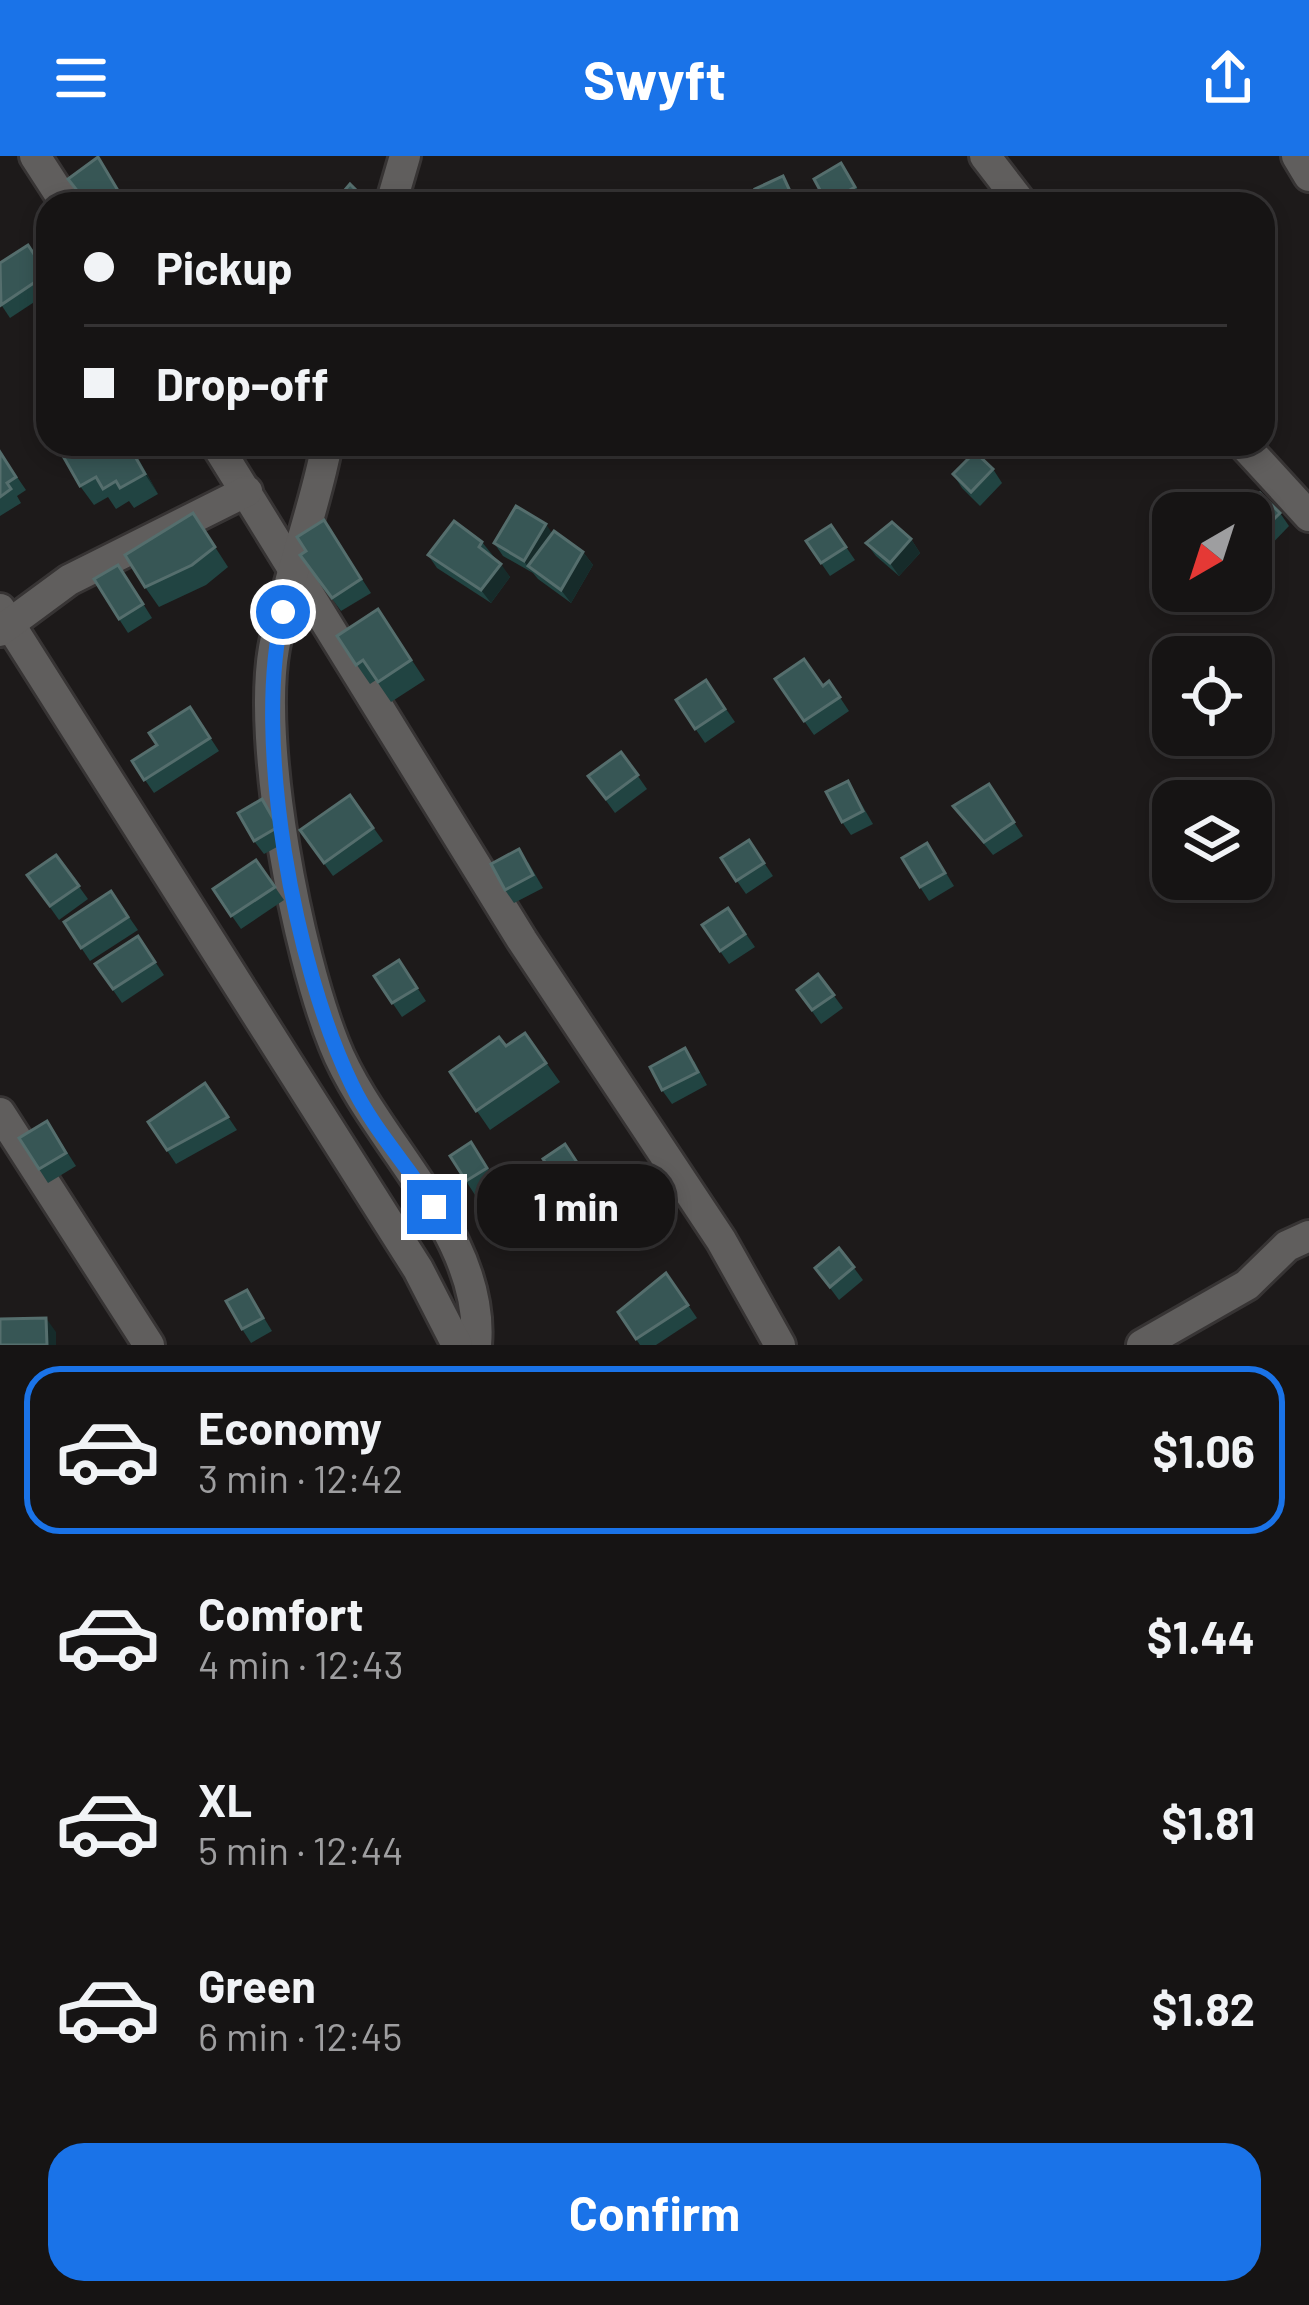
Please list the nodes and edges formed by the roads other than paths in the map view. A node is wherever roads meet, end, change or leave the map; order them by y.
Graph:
1 (34, 156) edge
2 (405, 156) edge
3 (986, 156) edge
4 (1297, 156) edge
5 (1309, 176) edge
6 (58, 192) edge
7 (394, 192) edge
8 (1013, 192) edge
9 (224, 456) edge
10 (324, 456) edge
11 (1254, 456) edge
12 (248, 491) junction
13 (1309, 516) edge
14 (293, 573) junction
15 (3, 621) edge
16 (0, 1113) edge
17 (1309, 1236) edge
18 (149, 1345) edge
19 (458, 1345) edge
20 (476, 1345) edge
21 (779, 1345) edge
22 (1142, 1345) edge

1 - 6 street
2 - 7 street
3 - 8 street
4 - 5 street
9 - 12 street
10 - 14 street
11 - 13 street
12 - 14 street
12 - 15 street
14 - 20 street
14 - 21 street
15 - 19 street
16 - 18 street
17 - 22 street

